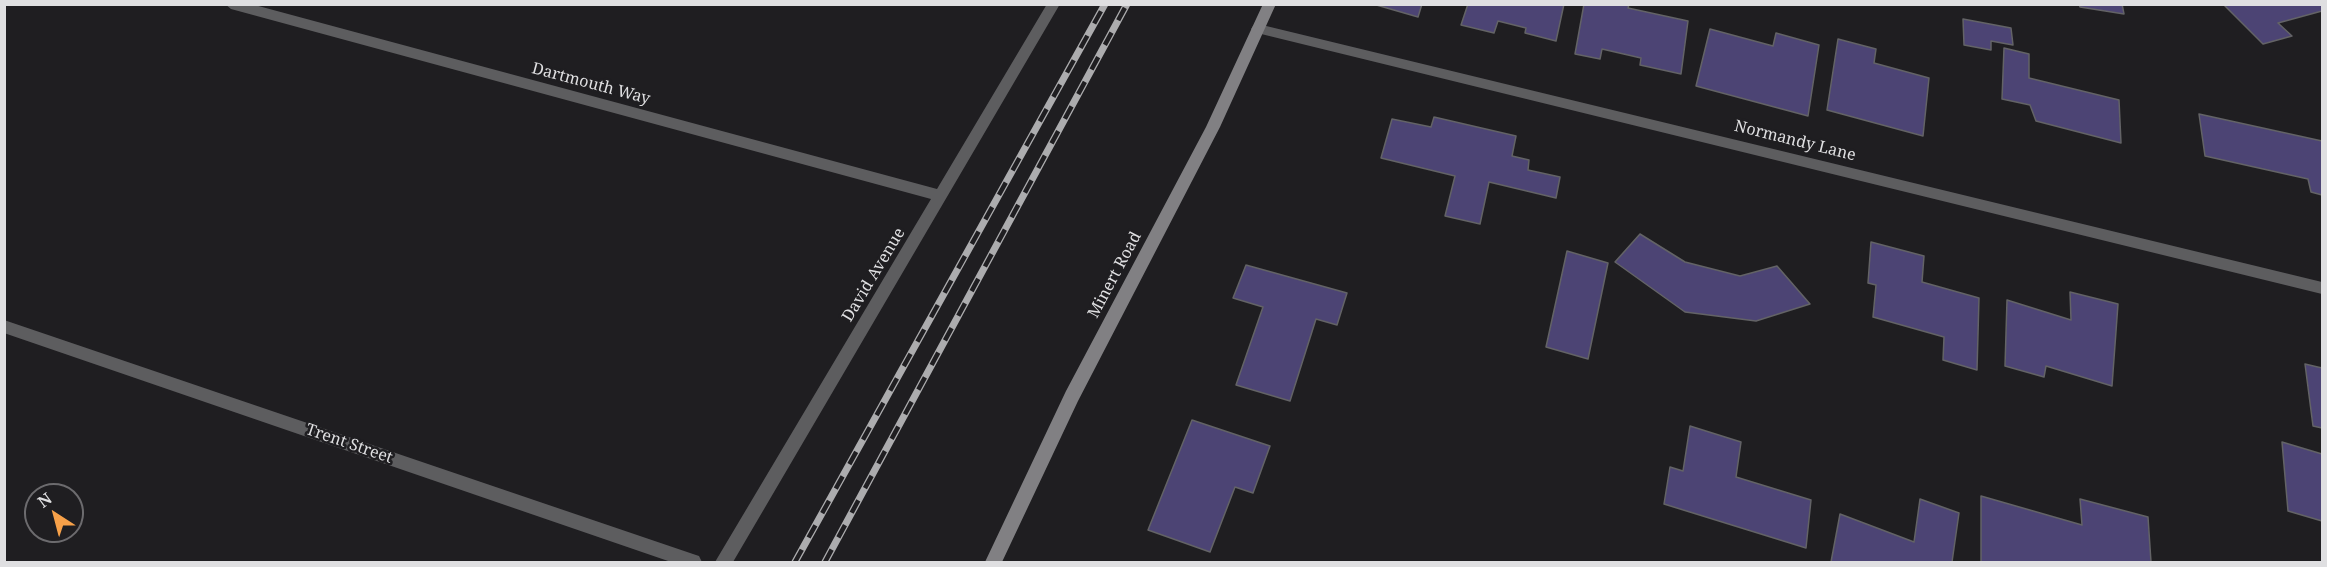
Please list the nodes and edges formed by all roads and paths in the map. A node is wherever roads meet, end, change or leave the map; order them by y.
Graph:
1 (231, 4) edge
2 (1054, 4) edge
3 (1270, 4) edge
4 (1258, 29) junction
5 (942, 196) junction
6 (2322, 288) edge
7 (4, 326) edge
8 (693, 562) edge
9 (724, 562) edge
10 (993, 562) edge

1 - 5 street, Dartmouth Way
2 - 5 street, David Avenue
3 - 4 street, Minert Road
4 - 6 street, Normandy Lane
4 - 10 street, Minert Road
5 - 9 street, David Avenue
7 - 8 street, Trent Street

